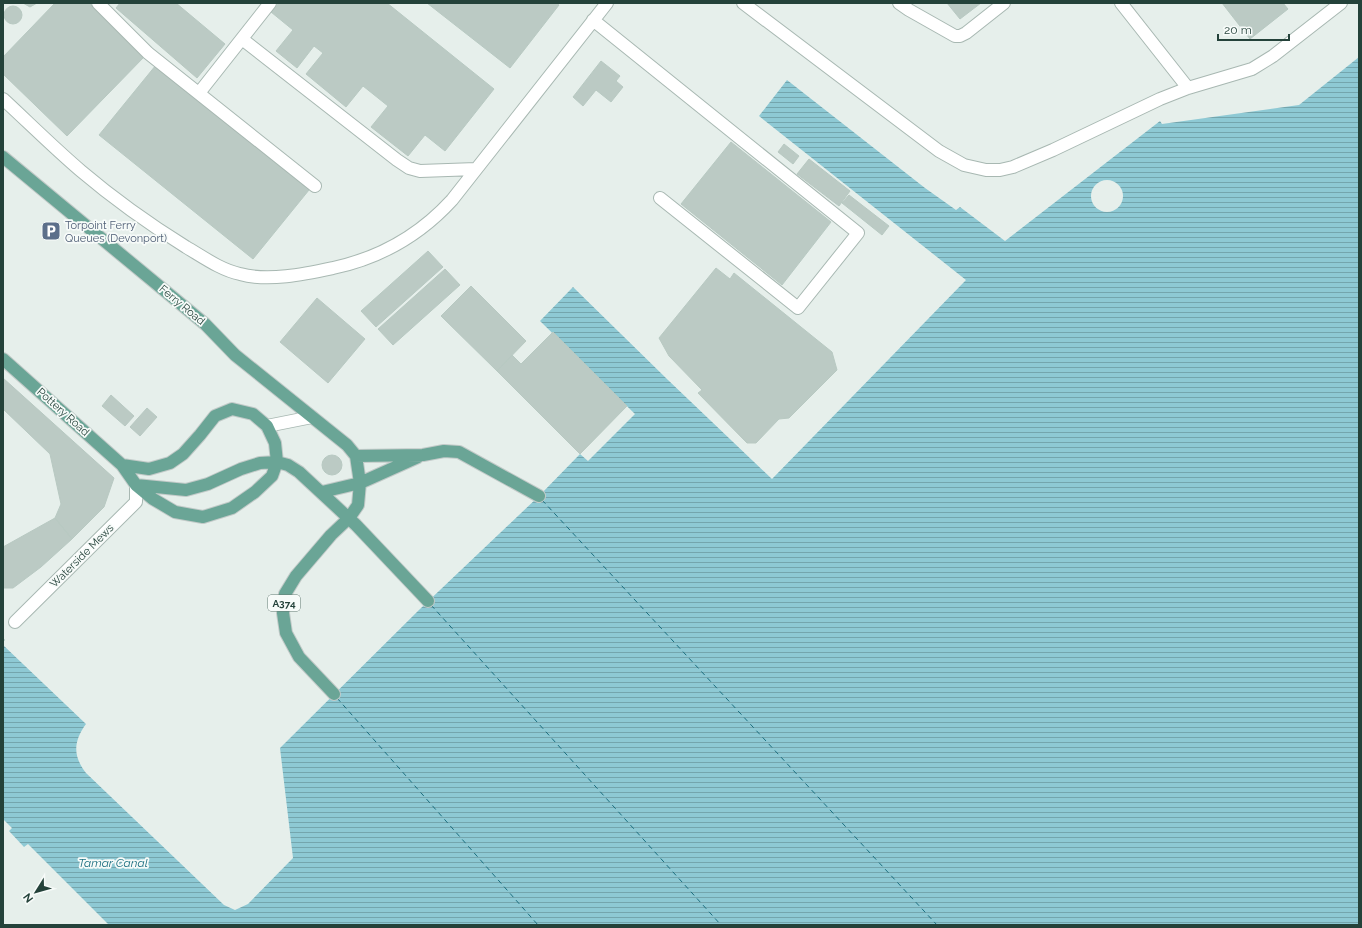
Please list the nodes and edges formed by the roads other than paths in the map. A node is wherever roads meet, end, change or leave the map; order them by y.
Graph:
1 (98, 3) edge
2 (270, 3) edge
3 (607, 3) edge
4 (743, 3) edge
5 (899, 3) edge
6 (1004, 3) edge
7 (1121, 3) edge
8 (1341, 3) edge
9 (593, 20) junction
10 (242, 39) junction
11 (1188, 88) junction
12 (199, 93) junction
13 (3, 99) edge
14 (3, 157) edge
15 (476, 169) junction
16 (315, 186) dead end
17 (660, 198) dead end
18 (3, 359) edge
19 (312, 417) junction
20 (267, 426) junction
21 (423, 455) junction
22 (356, 456) junction
23 (277, 462) junction
24 (122, 465) junction
25 (360, 484) junction
26 (136, 485) junction
27 (322, 492) junction
28 (538, 496) dead end
29 (353, 521) junction
30 (428, 601) dead end
31 (14, 622) dead end
32 (334, 694) dead end

1 - 12 lane
2 - 10 lane
3 - 9 lane
4 - 11 lane
5 - 6 lane
7 - 11 lane
8 - 11 lane
9 - 15 lane
9 - 17 lane
10 - 12 lane
10 - 15 lane
12 - 16 lane
13 - 15 lane
14 - 19 main road, Ferry Road
18 - 24 main road, Pottery Road
19 - 20 lane
19 - 22 main road, Ferry Road
20 - 23 main road
20 - 24 main road
21 - 22 main road
21 - 25 main road
21 - 28 main road
22 - 25 main road, A374
23 - 26 main road
23 - 26 main road, Pottery Road
23 - 27 main road
24 - 26 main road, Pottery Road
25 - 27 main road
25 - 29 main road, A374
26 - 31 lane, Waterside Mews
27 - 29 main road
29 - 30 main road
29 - 32 main road, A374

